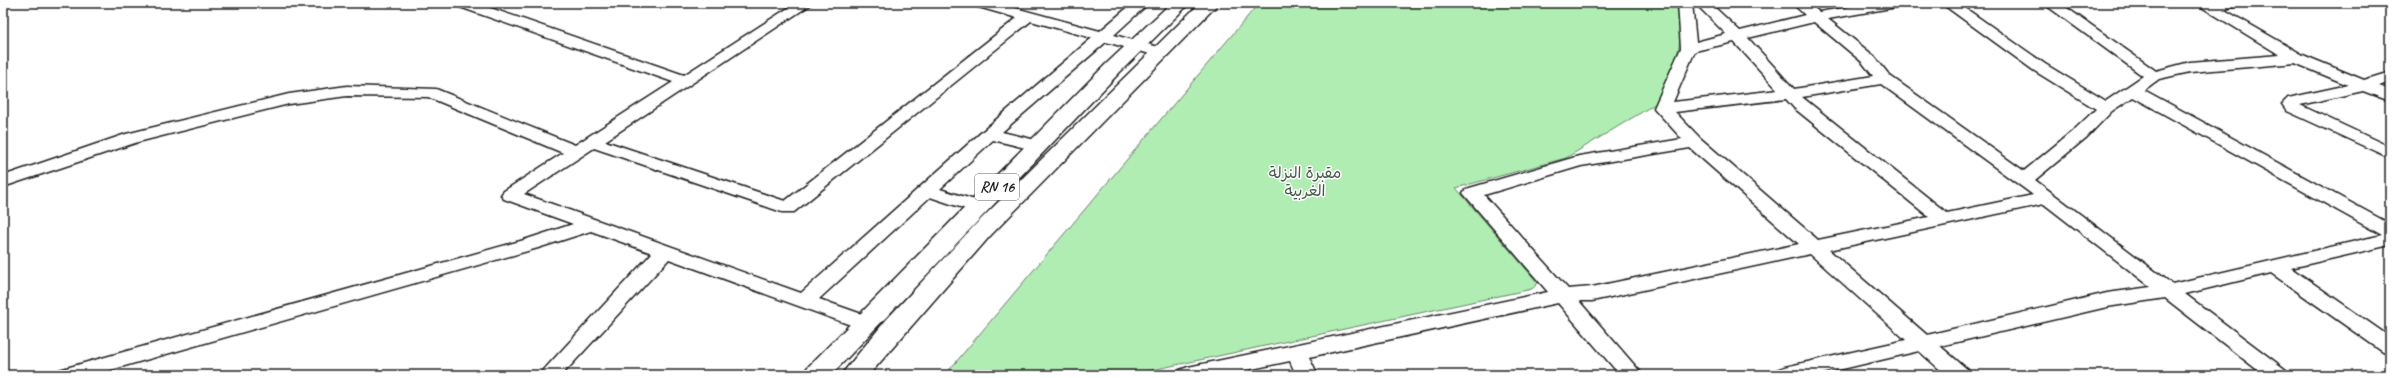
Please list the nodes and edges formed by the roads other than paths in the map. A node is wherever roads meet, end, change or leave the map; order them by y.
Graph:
1 (462, 3) edge
2 (806, 3) edge
3 (981, 3) edge
4 (1142, 3) edge
5 (1181, 3) edge
6 (1210, 3) edge
7 (1685, 3) edge
8 (1702, 3) edge
9 (1799, 3) edge
10 (1897, 3) edge
11 (1948, 3) edge
12 (2050, 3) edge
13 (2235, 3) edge
14 (2206, 5) edge
15 (1027, 17) junction
16 (1817, 17) junction
17 (1103, 37) junction
18 (1739, 38) junction
19 (1136, 46) junction
20 (1689, 48) junction
21 (1160, 52) junction
22 (2297, 58) junction
23 (2153, 76) junction
24 (2390, 77) edge
25 (1884, 80) junction
26 (686, 81) junction
27 (2363, 86) junction
28 (2132, 90) junction
29 (1790, 94) junction
30 (2390, 96) edge
31 (1662, 108) junction
32 (2106, 108) junction
33 (990, 134) junction
34 (592, 142) junction
35 (1694, 142) junction
36 (1038, 146) junction
37 (576, 152) junction
38 (2390, 153) edge
39 (2024, 180) junction
40 (3, 182) edge
41 (930, 191) junction
42 (2046, 198) junction
43 (978, 207) junction
44 (1944, 220) junction
45 (593, 224) junction
46 (2390, 232) edge
47 (2390, 239) edge
48 (1814, 248) junction
49 (665, 250) junction
50 (2274, 266) junction
51 (2169, 291) junction
52 (1561, 296) junction
53 (804, 301) junction
54 (866, 323) junction
55 (1922, 342) junction
56 (2390, 348) edge
57 (1296, 352) junction
58 (67, 375) edge
59 (550, 375) edge
60 (816, 375) edge
61 (854, 375) edge
62 (1188, 375) edge
63 (1307, 375) edge
64 (1632, 375) edge
65 (1785, 375) edge
66 (1960, 375) edge
67 (2278, 375) edge

1 - 26 street
2 - 26 street
3 - 15 street
4 - 17 street
5 - 19 main road, RN 16
6 - 21 main road, RN 16
7 - 20 street
8 - 18 street
9 - 16 street
10 - 16 street
11 - 32 street
12 - 23 street
13 - 14 street
14 - 22 street
15 - 17 street
15 - 34 street
16 - 18 street
16 - 25 street
17 - 19 street
17 - 33 street
18 - 20 street
18 - 29 street
19 - 21 street
19 - 36 main road, RN 16
20 - 31 street
21 - 61 main road, RN 16
22 - 23 street
22 - 27 street
23 - 28 street
24 - 27 street
25 - 29 street
25 - 39 street
26 - 34 street
27 - 30 street
27 - 38 street
28 - 32 street
28 - 46 street
29 - 31 street
29 - 44 street
31 - 35 street
32 - 39 street
33 - 36 street
33 - 41 street
34 - 37 street
35 - 48 street
35 - 52 street
36 - 43 main road, RN 16
37 - 40 street
37 - 45 street
39 - 42 street
41 - 43 street
41 - 53 street
42 - 44 street
42 - 51 street
43 - 54 main road, RN 16
44 - 48 street
45 - 49 street
45 - 58 street
47 - 50 street
48 - 52 street
48 - 55 street
49 - 53 street
49 - 59 street
50 - 51 street
50 - 56 street
51 - 55 street
51 - 67 street
52 - 57 street
52 - 64 street
53 - 54 street
54 - 60 main road, RN 16
55 - 65 street
55 - 66 street
57 - 62 street
57 - 63 street

